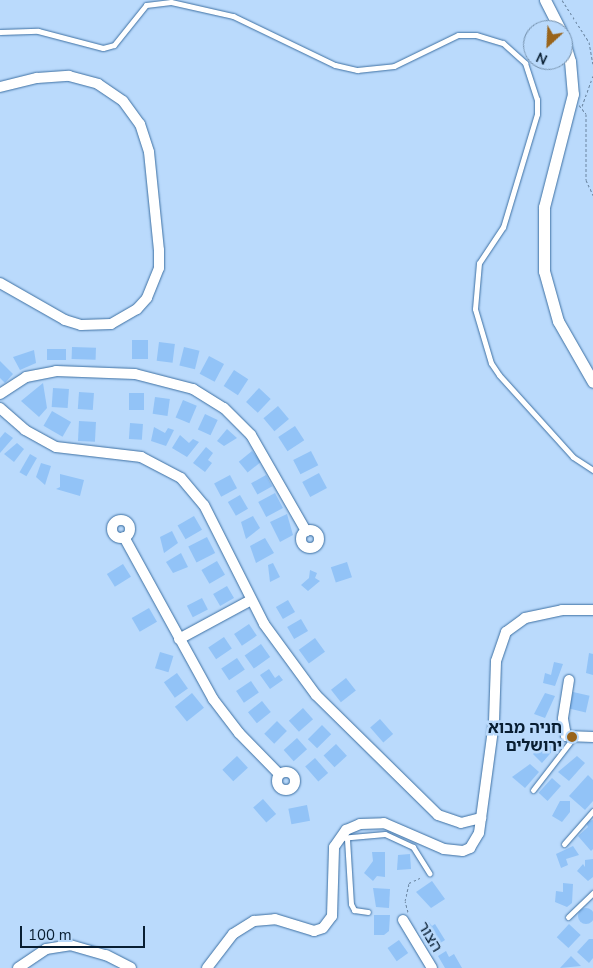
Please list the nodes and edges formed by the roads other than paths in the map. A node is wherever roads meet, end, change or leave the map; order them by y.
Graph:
1 (545, 0) edge
2 (555, 20) edge
3 (0, 32) edge
4 (571, 70) edge
5 (0, 87) edge
6 (0, 283) edge
7 (593, 382) edge
8 (0, 394) edge
9 (0, 408) edge
10 (593, 470) edge
11 (306, 531) dead end
12 (124, 537) dead end
13 (251, 600) junction
14 (593, 610) edge
15 (179, 639) junction
16 (569, 680) dead end
17 (570, 736) junction
18 (593, 737) edge
19 (279, 774) dead end
20 (534, 790) dead end
21 (593, 811) edge
22 (481, 818) junction
23 (343, 838) junction
24 (564, 844) dead end
25 (429, 873) road end
26 (593, 893) edge
27 (368, 912) dead end
28 (568, 917) dead end
29 (403, 920) road end
30 (18, 968) edge
31 (131, 968) edge
32 (207, 968) edge
33 (432, 968) edge

1 - 2 street
3 - 10 lane
4 - 7 street
5 - 6 street
8 - 11 street
9 - 13 street
12 - 15 street
13 - 15 street
13 - 22 street
14 - 22 street
15 - 19 street
16 - 17 street
17 - 18 street
17 - 20 lane
21 - 24 lane
22 - 23 street
23 - 25 lane
23 - 27 lane
23 - 32 street
26 - 28 lane
29 - 33 street, הצור
30 - 31 street

